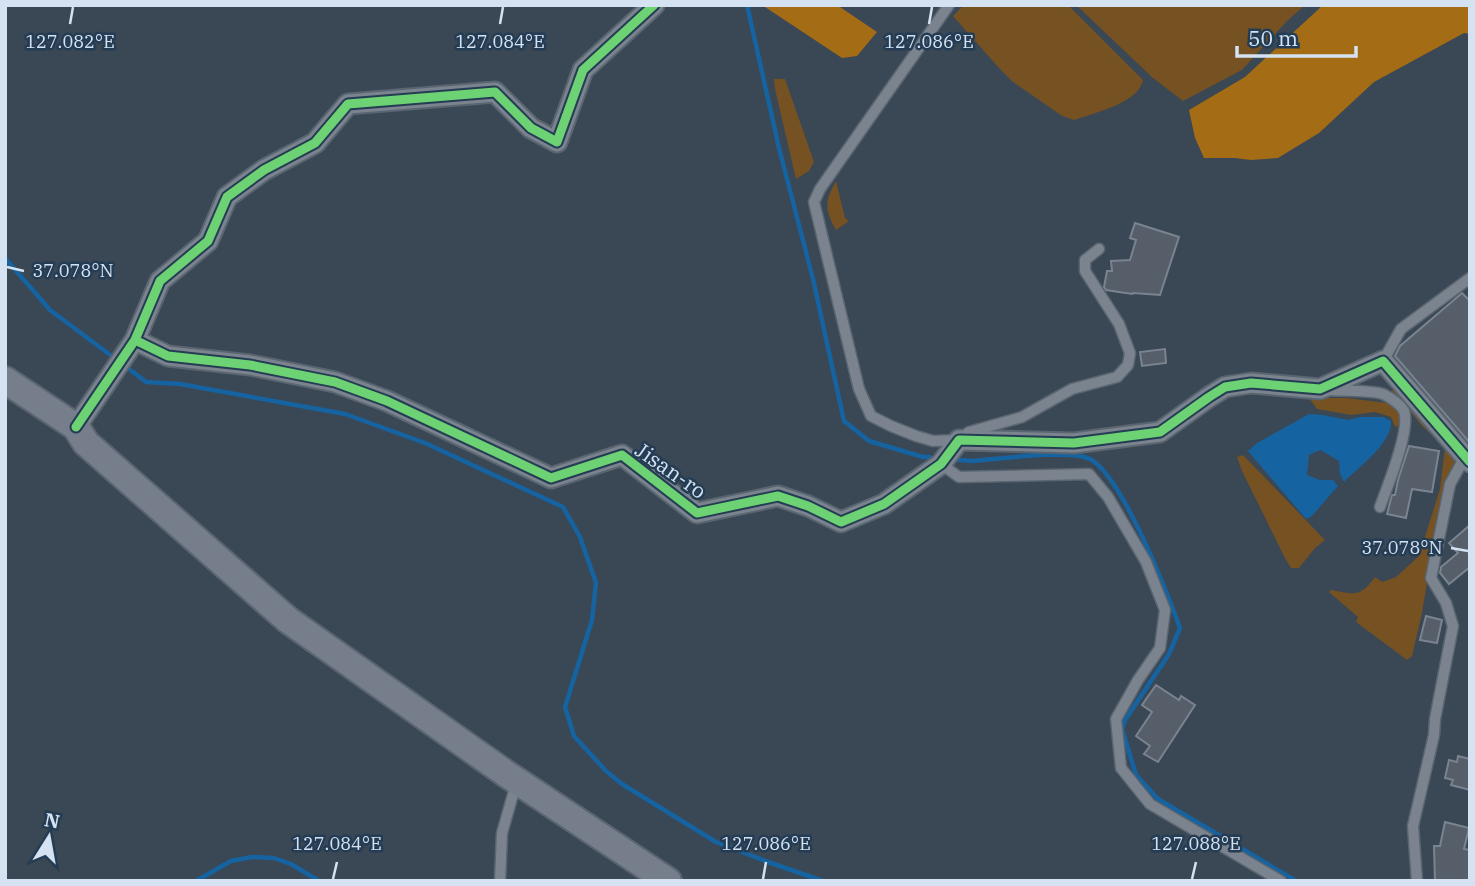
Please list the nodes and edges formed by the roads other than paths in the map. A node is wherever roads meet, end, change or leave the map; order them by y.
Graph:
1 (654, 5) edge
2 (949, 5) edge
3 (1099, 249) dead end
4 (1470, 278) edge
5 (130, 346) junction
6 (1383, 360) junction
7 (5, 380) edge
8 (1320, 389) junction
9 (76, 427) junction
10 (959, 440) junction
11 (1468, 460) edge
12 (941, 464) junction
13 (1380, 507) dead end
14 (517, 780) junction
15 (500, 881) edge
16 (668, 881) edge
17 (1282, 881) edge
18 (1417, 881) edge

1 - 5 street
2 - 10 lane, Jisan-ro
3 - 10 lane, Jisan-ro
4 - 6 lane
5 - 9 street
5 - 12 street, Jisan-ro
6 - 8 street, Jisan-ro
6 - 11 street
7 - 9 main road
8 - 10 street, Jisan-ro
8 - 13 lane
9 - 14 main road
10 - 12 street, Jisan-ro
11 - 18 lane
12 - 17 lane
14 - 15 lane
14 - 16 main road

